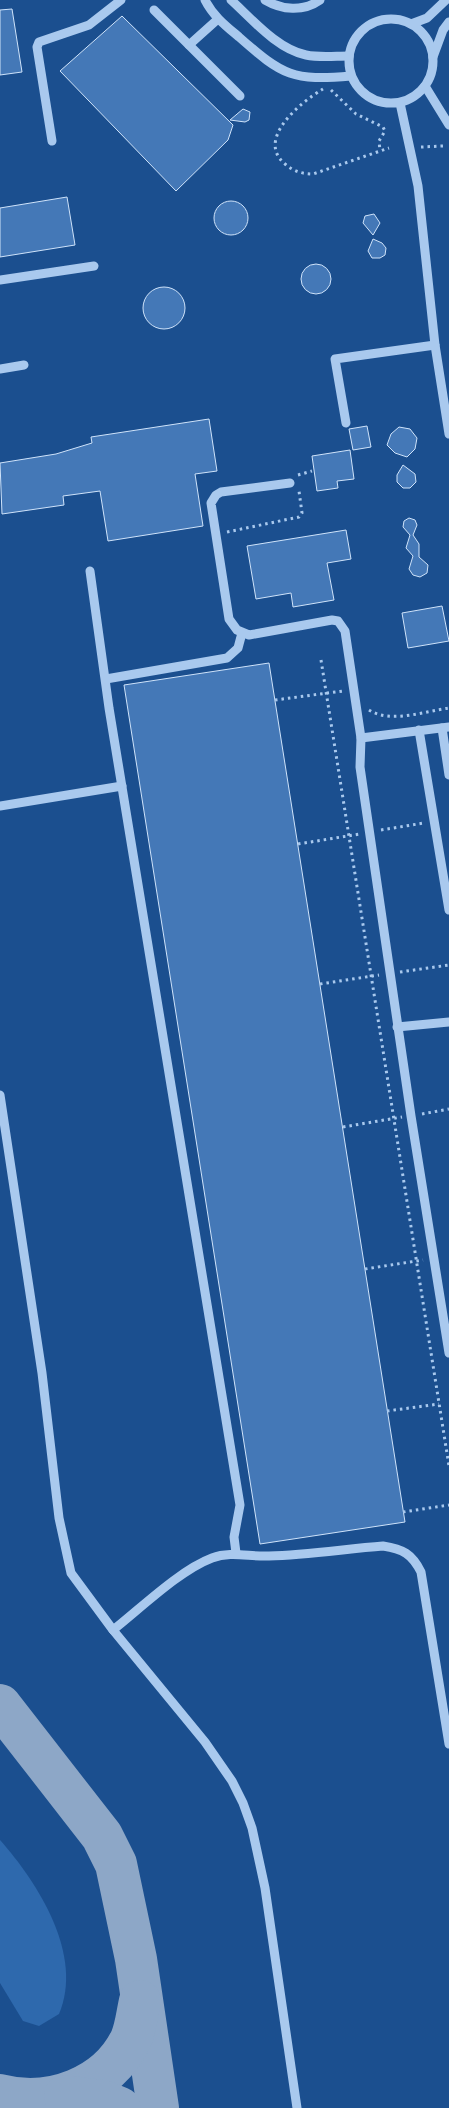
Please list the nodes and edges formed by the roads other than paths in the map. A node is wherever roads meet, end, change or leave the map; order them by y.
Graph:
1 (121, 0) edge
2 (205, 0) edge
3 (231, 0) edge
4 (265, 0) edge
5 (320, 0) edge
6 (446, 0) edge
7 (154, 10) dead end
8 (218, 19) junction
9 (449, 22) edge
10 (411, 24) junction
11 (189, 45) junction
12 (349, 56) junction
13 (433, 57) junction
14 (351, 76) junction
15 (425, 86) junction
16 (240, 96) dead end
17 (400, 103) junction
18 (449, 125) edge
19 (52, 141) dead end
20 (94, 266) dead end
21 (0, 280) edge
22 (435, 345) junction
23 (24, 365) dead end
24 (0, 369) edge
25 (346, 422) dead end
26 (449, 434) edge
27 (295, 482) road end
28 (90, 571) dead end
29 (242, 633) junction
30 (106, 679) junction
31 (446, 727) edge
32 (419, 730) junction
33 (361, 738) junction
34 (449, 775) edge
35 (122, 786) junction
36 (0, 806) edge
37 (449, 910) edge
38 (449, 1022) edge
39 (397, 1027) junction
40 (0, 1096) edge
41 (449, 1352) edge
42 (236, 1553) junction
43 (113, 1630) junction
44 (449, 1744) edge
45 (297, 2108) edge

1 - 19 street
2 - 8 street
3 - 12 street
4 - 5 street
6 - 10 street
7 - 11 street
8 - 11 street
8 - 14 street
9 - 13 street
10 - 12 street
10 - 13 street
11 - 16 street
12 - 14 street
13 - 15 street
14 - 17 street
15 - 17 street
15 - 18 street
17 - 22 street
20 - 21 street
22 - 25 street
22 - 26 street
23 - 24 street
27 - 29 street
28 - 30 street
29 - 30 street
29 - 33 street
30 - 35 street
31 - 32 street
31 - 34 street
32 - 33 street
32 - 37 street
33 - 39 street
35 - 36 street
35 - 42 street
38 - 39 street
39 - 41 street
40 - 43 street
42 - 43 street
42 - 44 street
43 - 45 street

